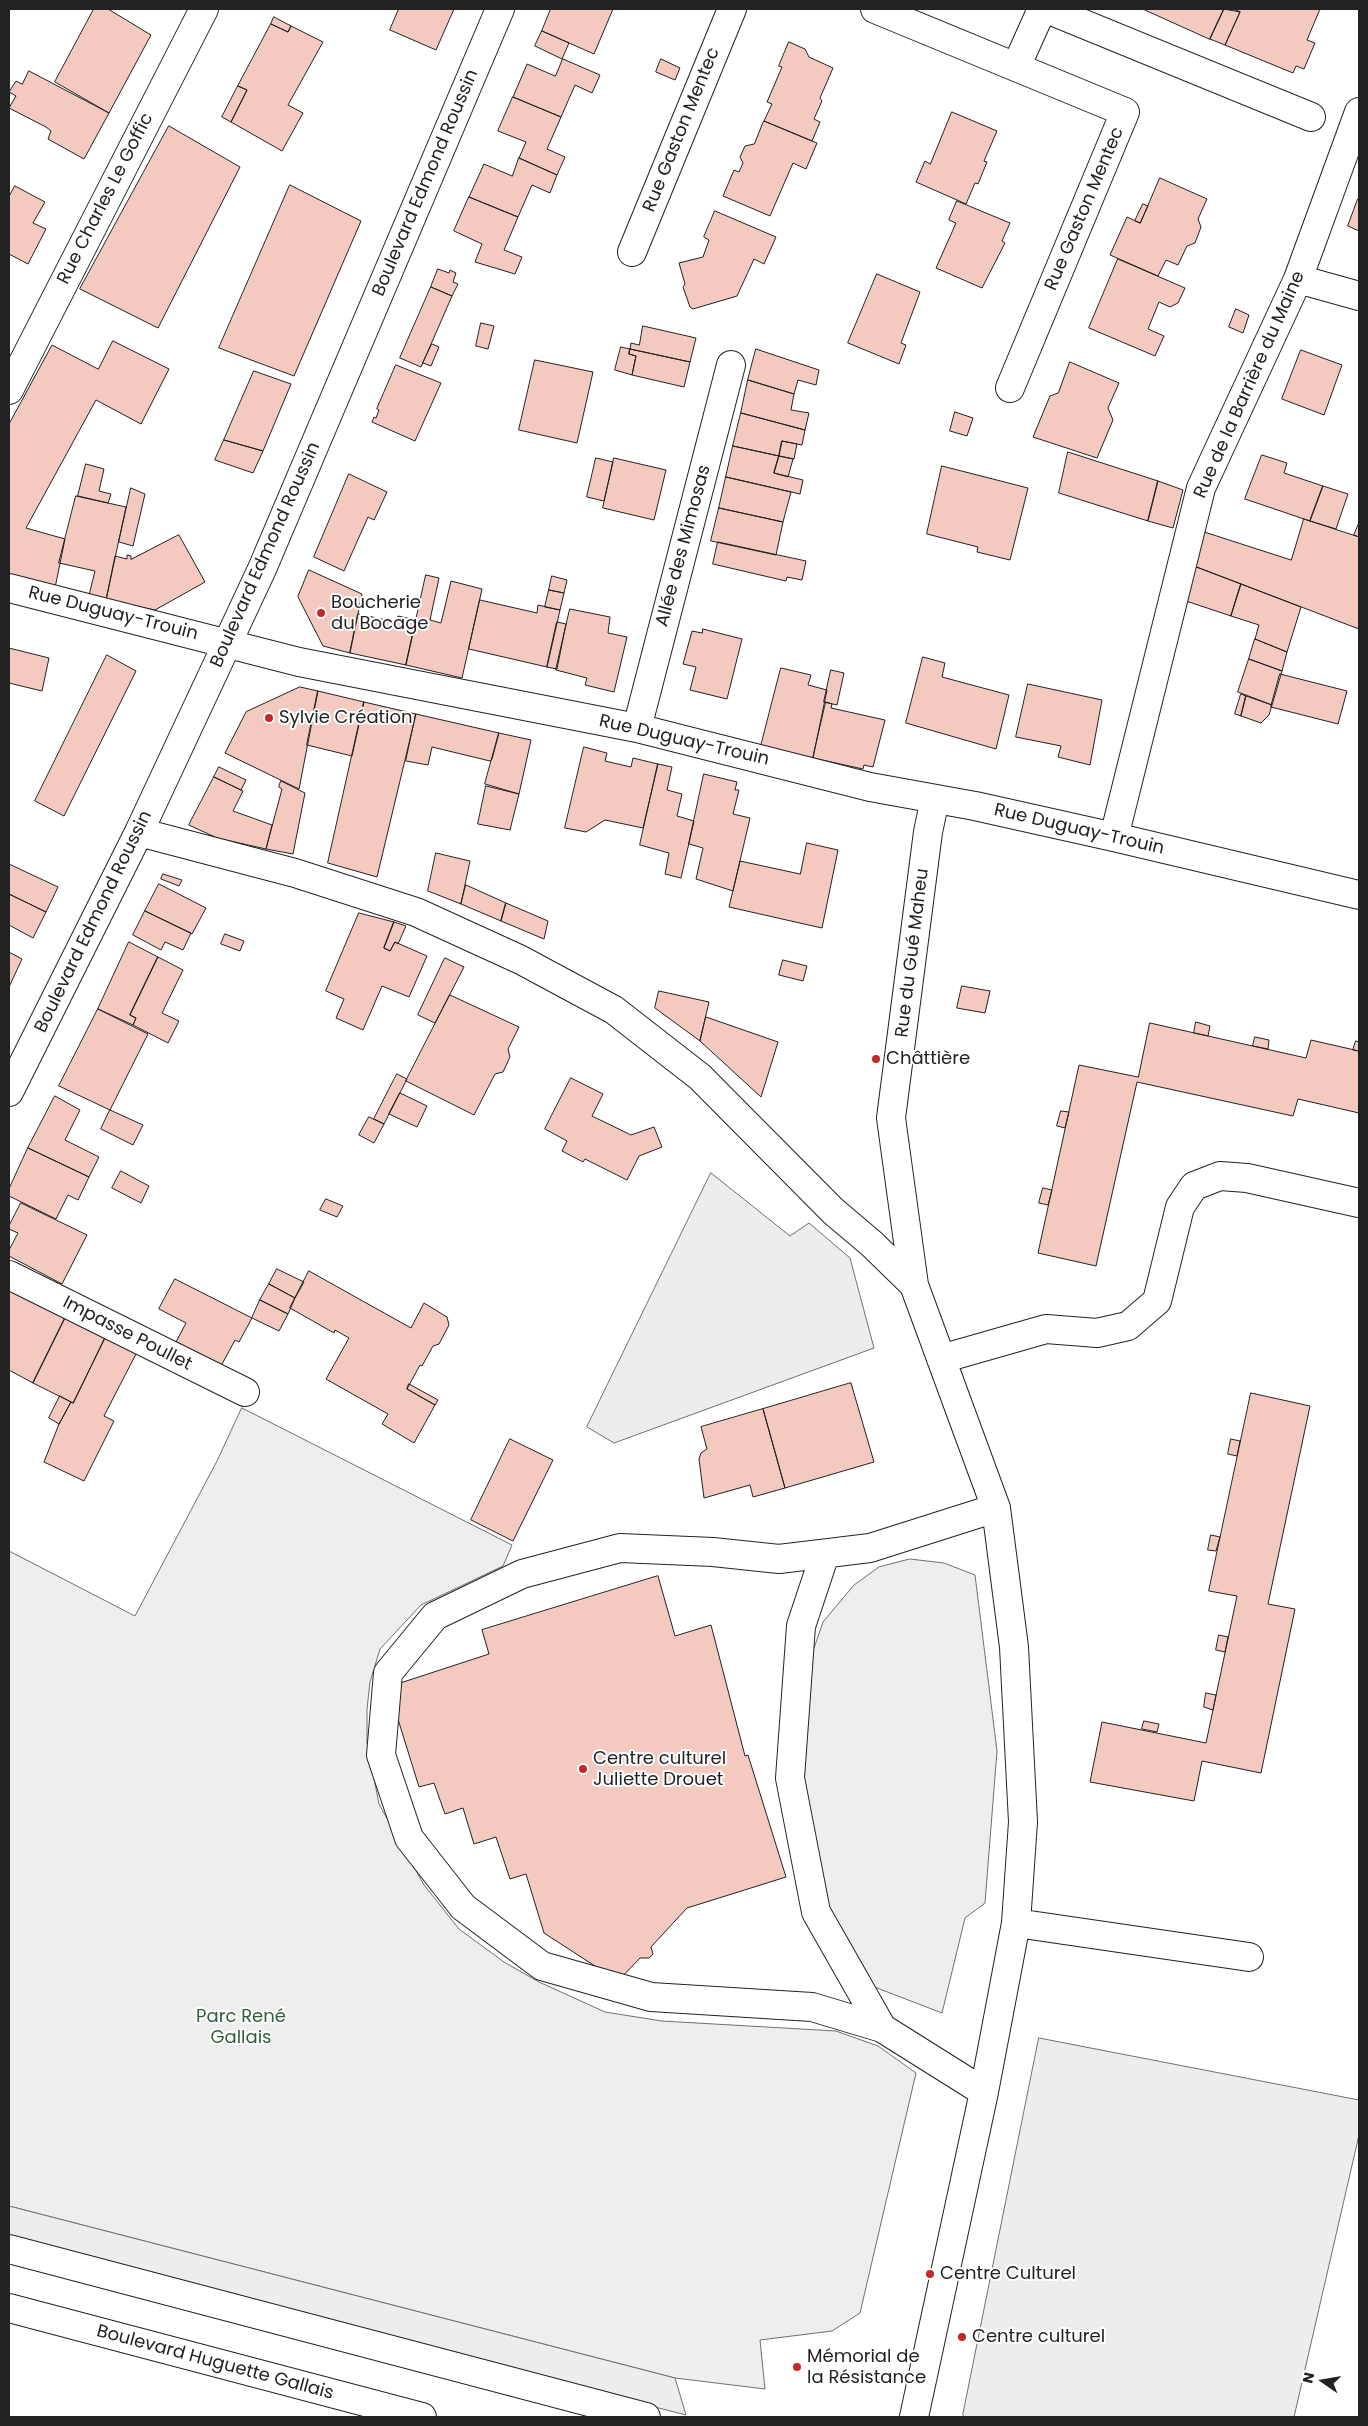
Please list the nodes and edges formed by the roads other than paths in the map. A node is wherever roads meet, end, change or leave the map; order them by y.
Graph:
1 (204, 9) edge
2 (500, 9) edge
3 (732, 9) edge
4 (875, 9) edge
5 (1042, 9) edge
6 (1047, 9) edge
7 (1016, 67) junction
8 (1359, 112) edge
9 (1310, 117) dead end
10 (632, 252) dead end
11 (1298, 279) junction
12 (1359, 296) edge
13 (731, 365) dead end
14 (1010, 388) dead end
15 (9, 390) edge
16 (9, 588) edge
17 (226, 644) junction
18 (637, 728) junction
19 (934, 800) junction
20 (139, 832) junction
21 (1114, 837) junction
22 (1359, 895) edge
23 (9, 1092) edge
24 (1359, 1202) edge
25 (9, 1275) edge
26 (914, 1285) junction
27 (941, 1359) junction
28 (245, 1392) dead end
29 (996, 1508) junction
30 (825, 1554) junction
31 (1016, 1923) junction
32 (1249, 1957) dead end
33 (882, 2028) junction
34 (984, 2092) junction
35 (9, 2249) edge
36 (9, 2308) edge
37 (422, 2417) edge
38 (646, 2417) edge
39 (914, 2417) edge

1 - 15 street, Rue Charles Le Goffic
2 - 17 street, Boulevard Edmond Roussin
3 - 10 street, Rue Gaston Mentec
4 - 7 street, Rue Gaston Mentec
5 - 7 street
6 - 9 street
7 - 14 street, Rue Gaston Mentec
8 - 11 street, Rue de la Barrière du Maine
11 - 12 street
11 - 21 street, Rue de la Barrière du Maine
13 - 18 street, Allée des Mimosas
16 - 17 street, Rue Duguay-Trouin
17 - 18 street, Rue Duguay-Trouin
17 - 20 street, Boulevard Edmond Roussin
18 - 19 street, Rue Duguay-Trouin
19 - 21 street, Rue Duguay-Trouin
19 - 26 street, Rue du Gué Maheu
20 - 23 street, Boulevard Edmond Roussin
20 - 26 street
21 - 22 street, Rue Duguay-Trouin
24 - 27 street
25 - 28 street, Impasse Poullet
26 - 27 street
27 - 29 street
29 - 30 street
29 - 31 street
30 - 33 street
30 - 33 street
31 - 32 street
31 - 34 street
33 - 34 street
34 - 39 street
35 - 38 street
36 - 37 street, Boulevard Huguette Gallais

